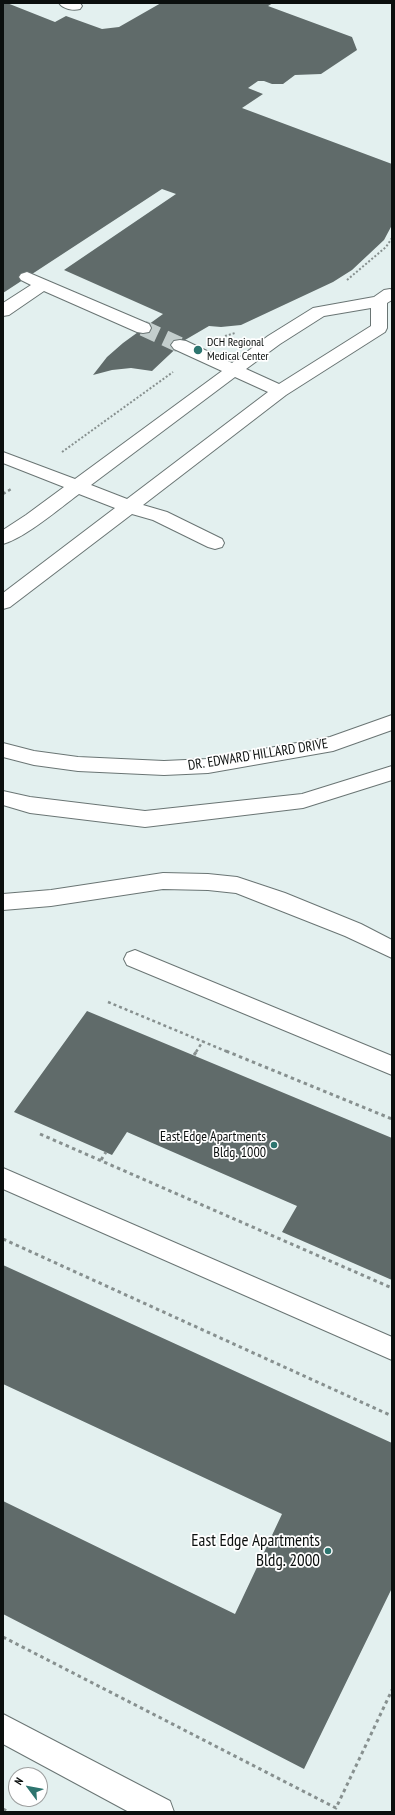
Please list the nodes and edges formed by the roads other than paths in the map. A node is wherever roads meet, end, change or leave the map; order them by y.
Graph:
1 (27, 277) dead end
2 (43, 284) junction
3 (385, 297) edge
4 (3, 311) edge
5 (392, 312) edge
6 (143, 328) tunnel mouth
7 (180, 345) tunnel mouth
8 (234, 370) junction
9 (280, 391) junction
10 (3, 457) edge
11 (77, 486) junction
12 (130, 507) junction
13 (3, 538) edge
14 (215, 543) dead end
15 (3, 602) edge
16 (392, 722) edge
17 (3, 750) edge
18 (392, 773) edge
19 (3, 798) edge
20 (3, 902) edge
21 (392, 950) edge
22 (135, 959) dead end
23 (392, 1066) edge
24 (3, 1178) edge
25 (392, 1349) edge
26 (3, 1728) edge
27 (159, 1812) edge

1 - 2 street
2 - 4 street
2 - 6 street
3 - 5 street
3 - 8 street
3 - 9 street
7 - 8 street
8 - 9 street
8 - 11 street
9 - 12 street
10 - 11 street
11 - 12 street
11 - 13 street
12 - 14 street
12 - 15 street
16 - 17 street, DR. EDWARD HILLARD DRIVE
18 - 19 street
20 - 21 street
22 - 23 street
24 - 25 street
26 - 27 street

